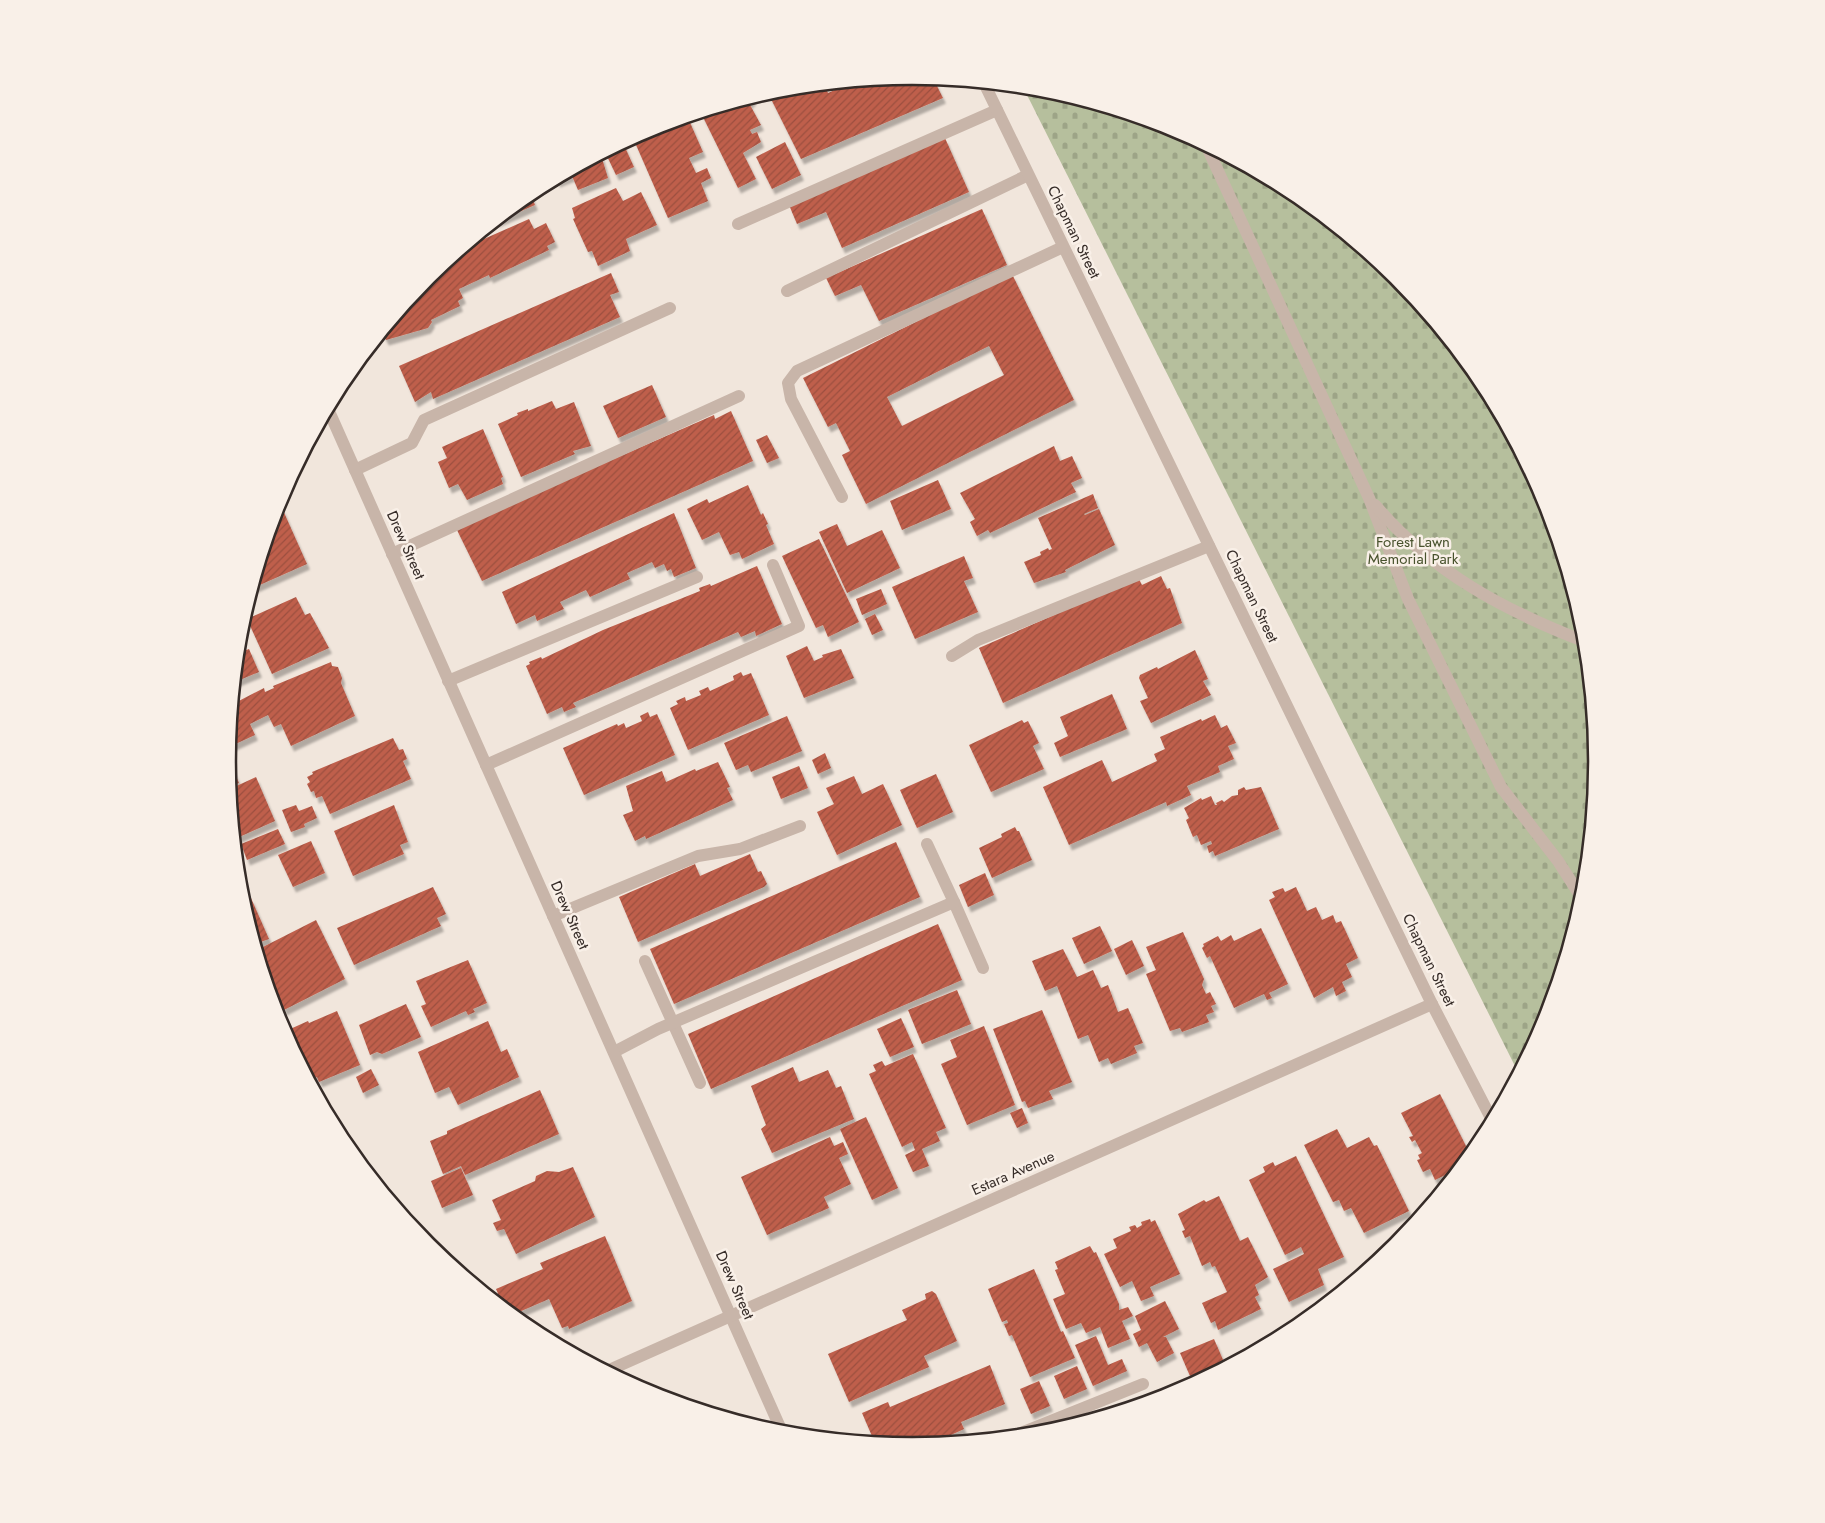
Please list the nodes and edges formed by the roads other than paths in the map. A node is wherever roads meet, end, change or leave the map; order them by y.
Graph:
1 (987, 89) edge
2 (997, 110) junction
3 (1210, 154) edge
4 (1028, 175) junction
5 (738, 224) dead end
6 (1063, 247) junction
7 (787, 291) dead end
8 (670, 308) dead end
9 (739, 396) dead end
10 (331, 416) edge
11 (355, 470) junction
12 (842, 497) dead end
13 (1369, 498) junction
14 (1209, 546) junction
15 (392, 554) junction
16 (773, 565) dead end
17 (697, 577) dead end
18 (1577, 639) edge
19 (952, 656) dead end
20 (448, 681) junction
21 (486, 765) junction
22 (800, 826) dead end
23 (927, 844) dead end
24 (1577, 890) edge
25 (954, 902) junction
26 (553, 916) junction
27 (645, 961) dead end
28 (983, 968) dead end
29 (1432, 1004) junction
30 (674, 1023) junction
31 (614, 1052) junction
32 (700, 1083) dead end
33 (1489, 1114) edge
34 (731, 1316) junction
35 (613, 1368) edge
36 (1143, 1384) dead end
37 (779, 1425) edge
38 (1039, 1426) edge

1 - 2 street, Chapman Street
2 - 4 street, Chapman Street
2 - 5 street
3 - 13 street
4 - 6 street, Chapman Street
4 - 7 street
6 - 12 street
6 - 14 street, Chapman Street
8 - 11 street
9 - 15 street
10 - 11 street, Drew Street
11 - 15 street, Drew Street
13 - 18 street
13 - 24 street
14 - 19 street
14 - 29 street, Chapman Street
15 - 20 street, Drew Street
16 - 21 street
17 - 20 street
20 - 21 street, Drew Street
21 - 26 street, Drew Street
22 - 26 street
23 - 25 street
25 - 28 street
25 - 30 street
26 - 31 street, Drew Street
27 - 30 street
29 - 33 street, Chapman Street
29 - 34 street, Estara Avenue
30 - 31 street
30 - 32 street
31 - 34 street, Drew Street
34 - 35 street, Estara Avenue
34 - 37 street, Drew Street
36 - 38 street

